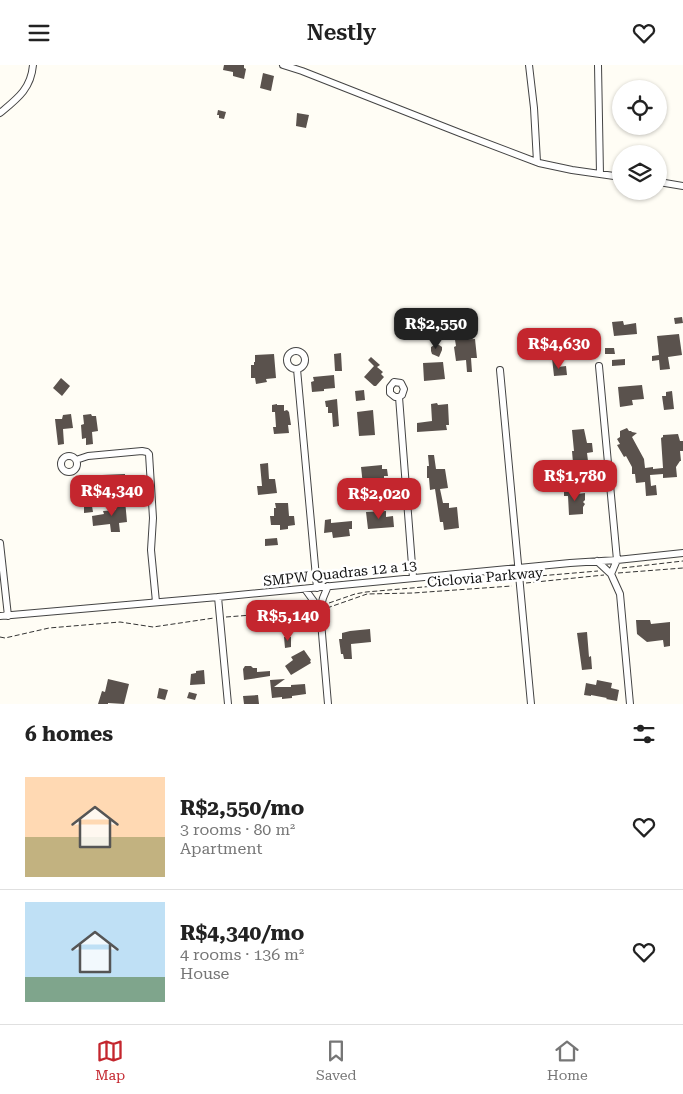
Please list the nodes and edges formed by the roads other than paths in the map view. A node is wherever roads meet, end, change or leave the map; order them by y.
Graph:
1 (33, 65) edge
2 (283, 65) edge
3 (529, 65) edge
4 (598, 65) edge
5 (0, 113) edge
6 (537, 162) junction
7 (600, 175) junction
8 (612, 176) edge
9 (667, 183) edge
10 (683, 186) edge
11 (599, 366) dead end
12 (296, 369) dead end
13 (500, 370) dead end
14 (399, 397) dead end
15 (76, 460) dead end
16 (0, 543) edge
17 (683, 553) edge
18 (617, 560) junction
19 (597, 561) junction
20 (610, 571) junction
21 (518, 572) junction
22 (413, 578) junction
23 (328, 587) junction
24 (317, 588) junction
25 (305, 589) junction
26 (218, 597) junction
27 (156, 602) junction
28 (320, 608) junction
29 (0, 616) edge
30 (8, 616) junction
31 (228, 704) edge
32 (328, 704) edge
33 (531, 704) edge
34 (630, 704) edge

1 - 5 street
2 - 6 street
3 - 6 street
4 - 7 street
6 - 7 street
7 - 8 street
9 - 10 street
11 - 18 street
12 - 24 street
13 - 21 street
14 - 22 street
15 - 27 street
16 - 30 street
17 - 18 street, SMPW Quadras 12 a 13
18 - 19 street, SMPW Quadras 12 a 13
18 - 20 street
19 - 20 street
19 - 21 street, SMPW Quadras 12 a 13
20 - 34 street
21 - 22 street, SMPW Quadras 12 a 13
21 - 33 street
22 - 23 street, SMPW Quadras 12 a 13
23 - 24 street, SMPW Quadras 12 a 13
23 - 28 street
24 - 25 street, SMPW Quadras 12 a 13
25 - 26 street, SMPW Quadras 12 a 13
25 - 28 street
26 - 27 street, SMPW Quadras 12 a 13
26 - 31 street
27 - 30 street, SMPW Quadras 12 a 13
28 - 32 street
29 - 30 street, SMPW Quadras 12 a 13

